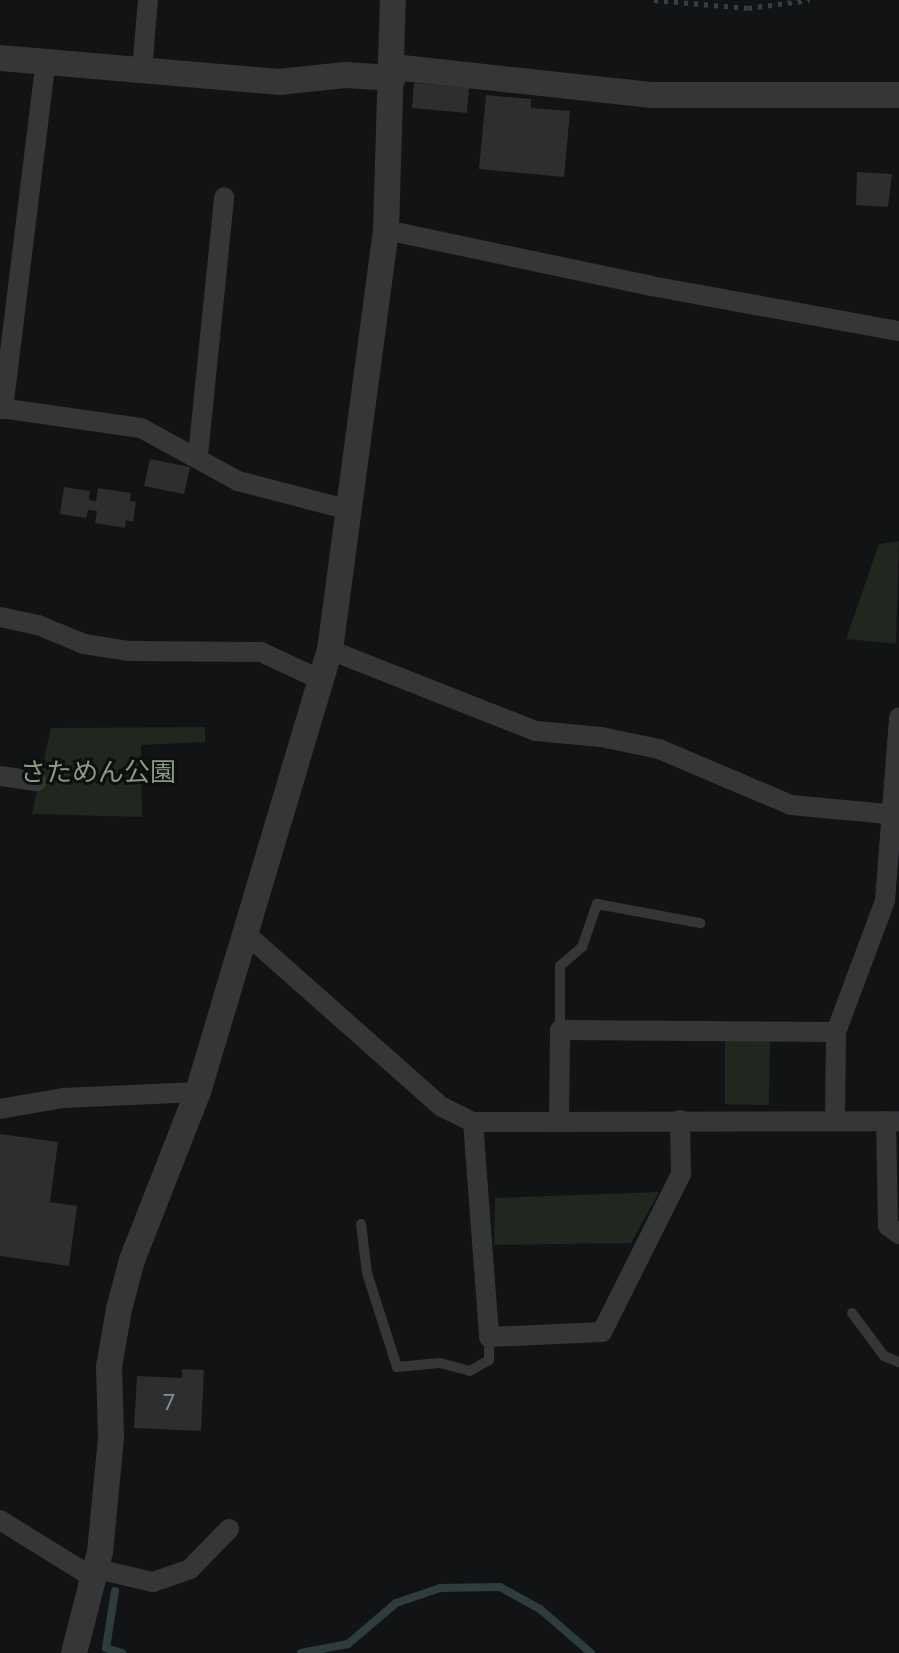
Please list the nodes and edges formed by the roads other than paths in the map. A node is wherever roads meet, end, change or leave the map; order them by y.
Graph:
1 (148, 0) edge
2 (393, 0) edge
3 (0, 58) edge
4 (46, 61) junction
5 (142, 71) junction
6 (393, 72) junction
7 (899, 95) edge
8 (224, 197) dead end
9 (386, 230) junction
10 (899, 331) edge
11 (2, 409) edge
12 (198, 455) junction
13 (349, 510) junction
14 (0, 617) edge
15 (330, 650) junction
16 (321, 680) junction
17 (899, 718) edge
18 (0, 776) edge
19 (37, 781) dead end
20 (888, 814) junction
21 (885, 901) junction
22 (899, 921) edge
23 (700, 923) dead end
24 (245, 933) junction
25 (560, 1030) junction
26 (836, 1032) junction
27 (198, 1092) junction
28 (0, 1109) edge
29 (559, 1118) junction
30 (835, 1119) junction
31 (680, 1120) junction
32 (892, 1121) edge
33 (473, 1122) junction
34 (361, 1224) dead end
35 (899, 1234) edge
36 (852, 1313) dead end
37 (489, 1337) junction
38 (899, 1362) edge
39 (0, 1520) edge
40 (229, 1529) dead end
41 (96, 1574) junction
42 (74, 1653) edge

1 - 5 street
2 - 6 street
3 - 4 street
4 - 5 street
4 - 11 street
5 - 6 street
6 - 7 street
6 - 9 street
8 - 12 street
9 - 10 street
9 - 13 street
11 - 12 street
12 - 13 street
13 - 15 street
14 - 16 street
15 - 16 street
15 - 20 street
16 - 24 street
17 - 20 street
18 - 19 street
20 - 21 street
21 - 22 street
21 - 26 street
23 - 25 lane
24 - 27 street
24 - 33 street
25 - 26 street
25 - 29 street
26 - 30 street
27 - 28 street
27 - 41 street
29 - 31 street
29 - 33 street
30 - 31 street
30 - 32 street
31 - 37 street
32 - 35 street
33 - 37 street
34 - 37 lane
36 - 38 lane
39 - 41 street
40 - 41 street
41 - 42 street

